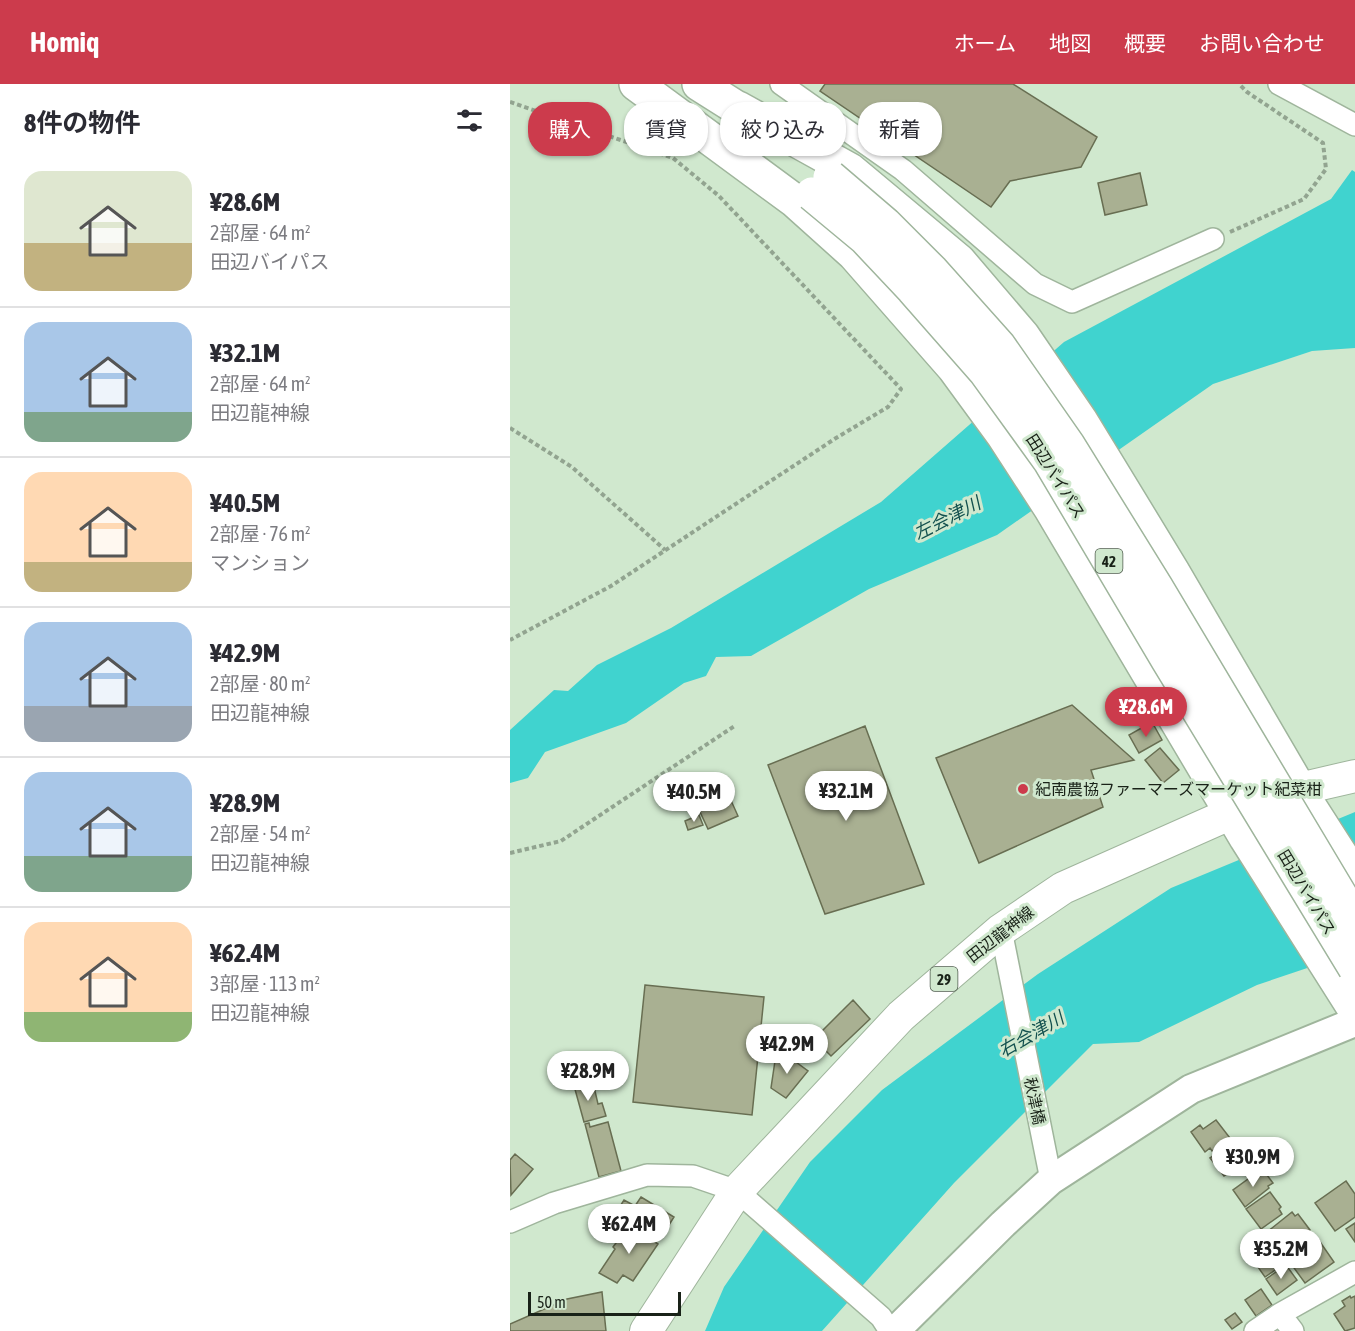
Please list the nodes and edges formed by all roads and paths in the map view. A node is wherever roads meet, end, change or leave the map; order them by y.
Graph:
1 (636, 84) edge
2 (644, 84) edge
3 (699, 84) edge
4 (781, 84) edge
5 (1239, 84) edge
6 (1279, 84) edge
7 (510, 102) edge
8 (1355, 125) edge
9 (822, 186) junction
10 (1213, 239) joint
11 (510, 428) edge
12 (665, 550) junction
13 (510, 640) edge
14 (736, 726) dead end
15 (1355, 776) edge
16 (1305, 798) junction
17 (1239, 826) junction
18 (510, 853) edge
19 (1355, 877) edge
20 (1355, 920) edge
21 (1001, 930) junction
22 (1351, 990) edge
23 (1355, 1022) edge
24 (1049, 1169) junction
25 (742, 1196) junction
26 (510, 1222) edge
27 (1355, 1272) edge
28 (1286, 1323) edge
29 (889, 1326) edge
30 (646, 1331) edge
31 (1255, 1331) edge

1 - 9 highway
2 - 9 highway, 田辺バイパス / 42
3 - 9 highway, 田辺バイパス / 42
4 - 10 street
5 - 10 path
6 - 8 street
7 - 12 path
9 - 16 highway
9 - 17 highway
9 - 20 highway, 田辺バイパス / 42, bridge
9 - 22 highway, 田辺バイパス / 42, bridge
11 - 12 path
12 - 13 path
14 - 18 path
15 - 16 main road, 田辺龍神線 / 29
16 - 17 main road, 田辺龍神線 / 29
16 - 19 highway
17 - 21 main road, 田辺龍神線 / 29
17 - 22 highway
21 - 24 street, 秋津橋
21 - 25 main road, 田辺龍神線 / 29
23 - 24 street
24 - 29 street
25 - 26 street
25 - 29 street
25 - 30 main road, 田辺龍神線 / 29
27 - 28 street
28 - 31 street

